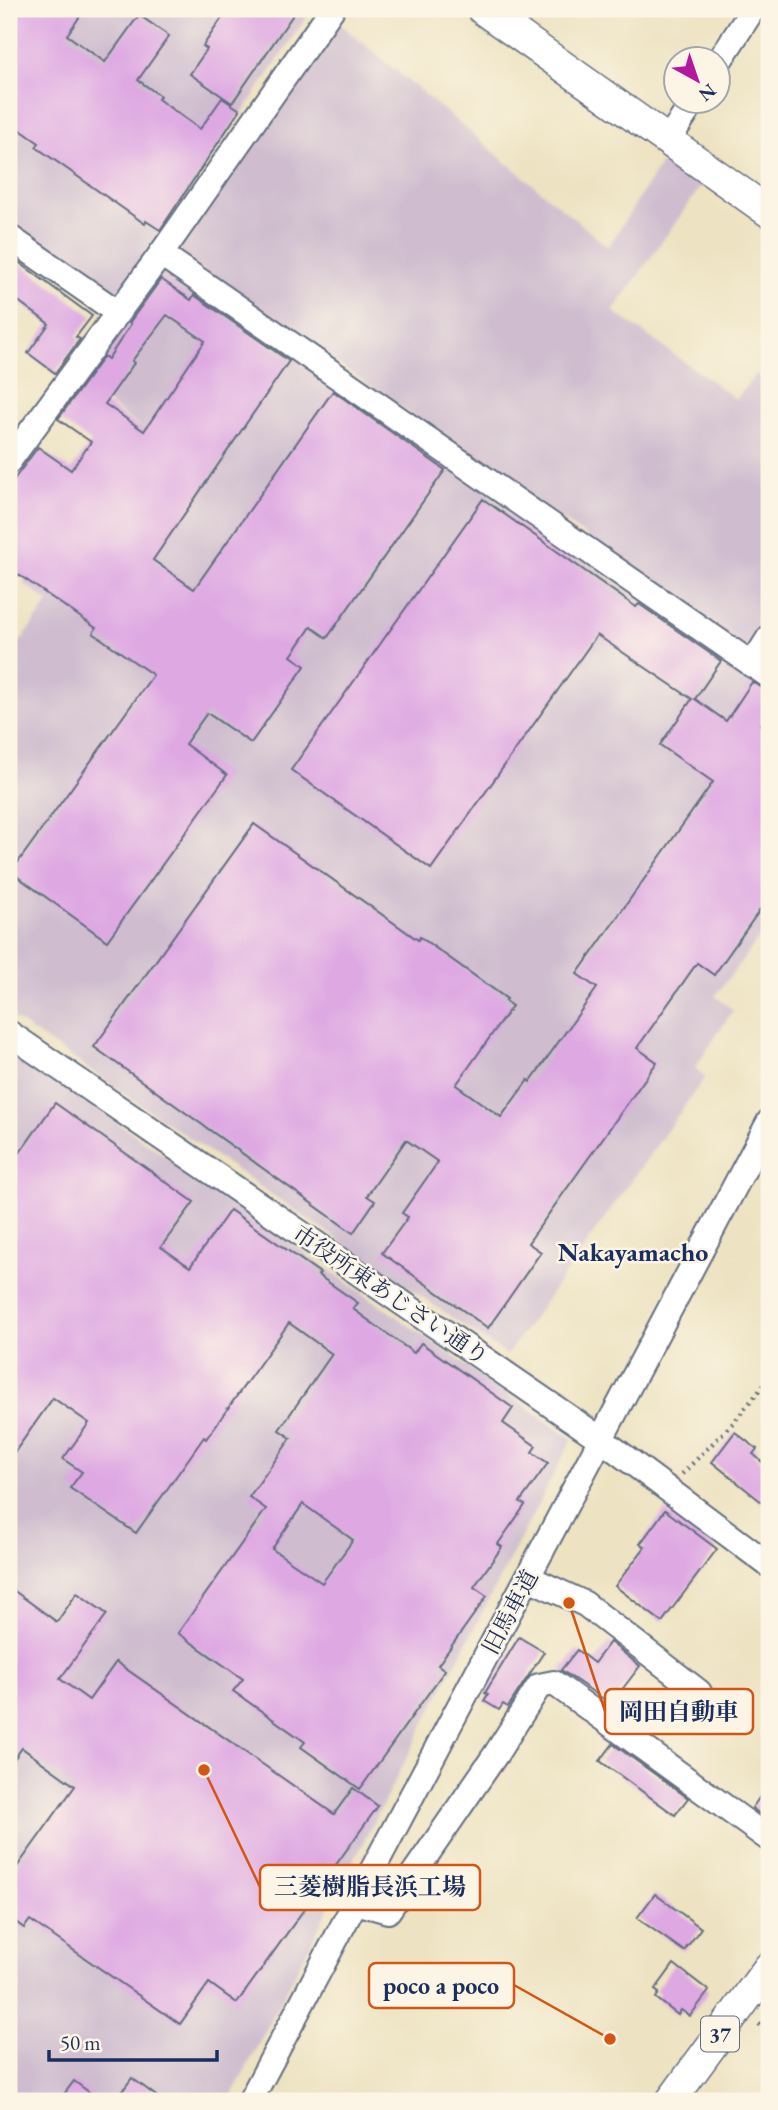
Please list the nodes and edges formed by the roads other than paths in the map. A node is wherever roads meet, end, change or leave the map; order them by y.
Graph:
1 (332, 9) edge
2 (482, 9) edge
3 (753, 9) edge
4 (730, 46) edge
5 (684, 116) edge
6 (668, 141) junction
7 (769, 212) edge
8 (9, 237) edge
9 (160, 254) junction
10 (117, 312) junction
11 (9, 461) edge
12 (769, 638) edge
13 (761, 670) edge
14 (9, 1033) edge
15 (769, 1122) edge
16 (603, 1440) junction
17 (769, 1564) edge
18 (529, 1578) junction
19 (699, 1692) dead end
20 (769, 1839) edge
21 (356, 1902) junction
22 (769, 1968) edge
23 (250, 2101) edge
24 (671, 2101) edge

1 - 9 street
2 - 6 main road
3 - 4 street
5 - 6 street
6 - 7 main road
8 - 10 street
9 - 10 street
9 - 13 street
10 - 11 street
12 - 13 street
14 - 16 street, 市役所東あじさい通り
15 - 16 street, 旧馬車道
16 - 17 street, 市役所東あじさい通り
16 - 18 street, 旧馬車道
18 - 19 street
18 - 21 street, 旧馬車道
20 - 21 street
21 - 23 street, 旧馬車道
22 - 24 main road, 37

